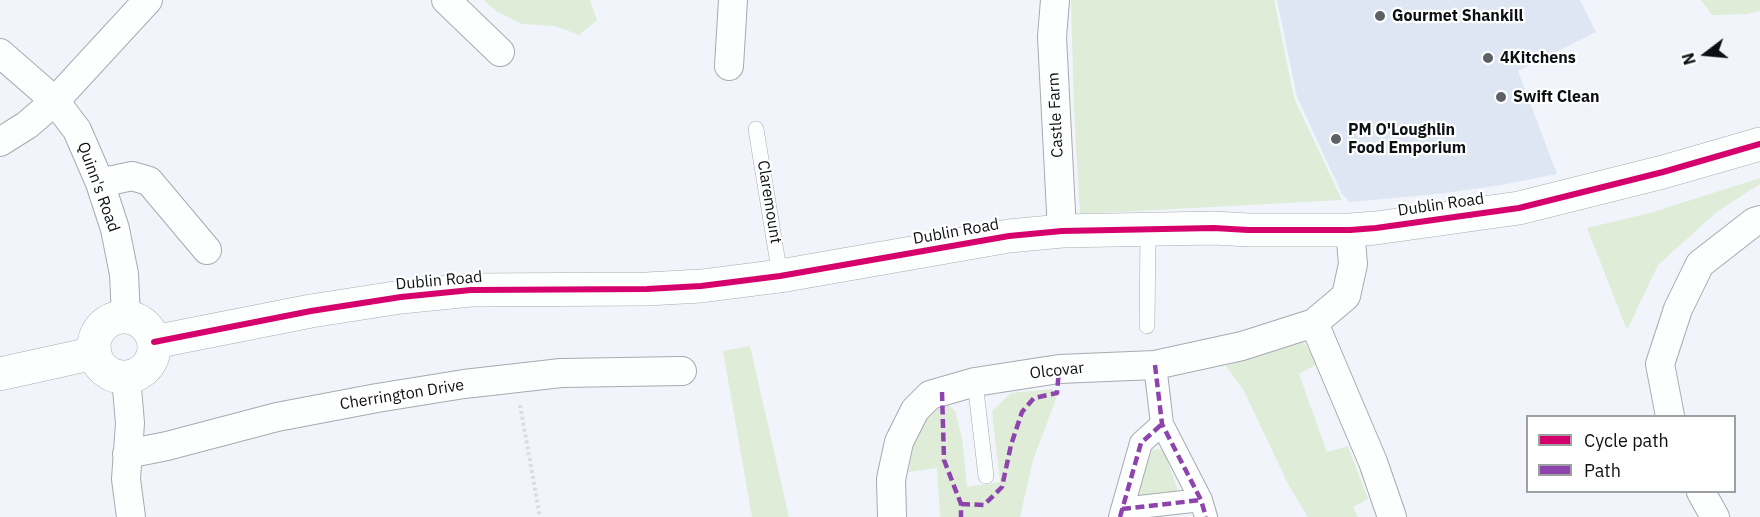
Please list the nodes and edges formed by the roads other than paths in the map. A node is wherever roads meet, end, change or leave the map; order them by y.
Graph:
1 (148, 0) edge
2 (446, 0) edge
3 (733, 0) edge
4 (1055, 0) edge
5 (500, 52) dead end
6 (0, 53) edge
7 (729, 66) dead end
8 (55, 101) junction
9 (756, 129) dead end
10 (0, 142) edge
11 (1760, 144) edge
12 (100, 183) junction
13 (1760, 220) edge
14 (1148, 229) junction
15 (1350, 230) junction
16 (1062, 231) junction
17 (207, 250) dead end
18 (780, 276) junction
19 (126, 317) junction
20 (1314, 323) junction
21 (1147, 326) dead end
22 (154, 342) junction
23 (95, 353) junction
24 (1155, 365) junction
25 (682, 371) dead end
26 (0, 374) edge
27 (126, 377) junction
28 (975, 382) junction
29 (1670, 415) edge
30 (1162, 424) junction
31 (127, 454) junction
32 (986, 476) dead end
33 (1702, 493) edge
34 (1204, 508) edge
35 (1121, 513) edge
36 (131, 517) edge
37 (892, 517) edge
38 (1392, 517) edge
39 (1715, 517) edge

1 - 8 street
2 - 5 street
3 - 7 street
4 - 16 street, Castle Farm
6 - 8 street, Quinn's Road
8 - 10 street
8 - 12 street, Quinn's Road
9 - 18 lane, Claremount
11 - 15 main road, Dublin Road
12 - 17 street
12 - 19 street, Quinn's Road
13 - 29 street
14 - 15 main road, Dublin Road
14 - 16 main road, Dublin Road
14 - 21 lane
15 - 20 street, Olcovar
16 - 18 main road, Dublin Road
18 - 22 main road, Dublin Road
19 - 22 main road
19 - 23 main road
20 - 24 street, Olcovar
20 - 38 street
22 - 27 main road
23 - 26 main road
23 - 27 main road
24 - 28 street, Olcovar
24 - 30 street
25 - 31 street, Cherrington Drive
27 - 31 street
28 - 32 lane
28 - 37 street, Olcovar
30 - 34 street
30 - 35 street
31 - 36 street
33 - 39 street
34 - 35 street

